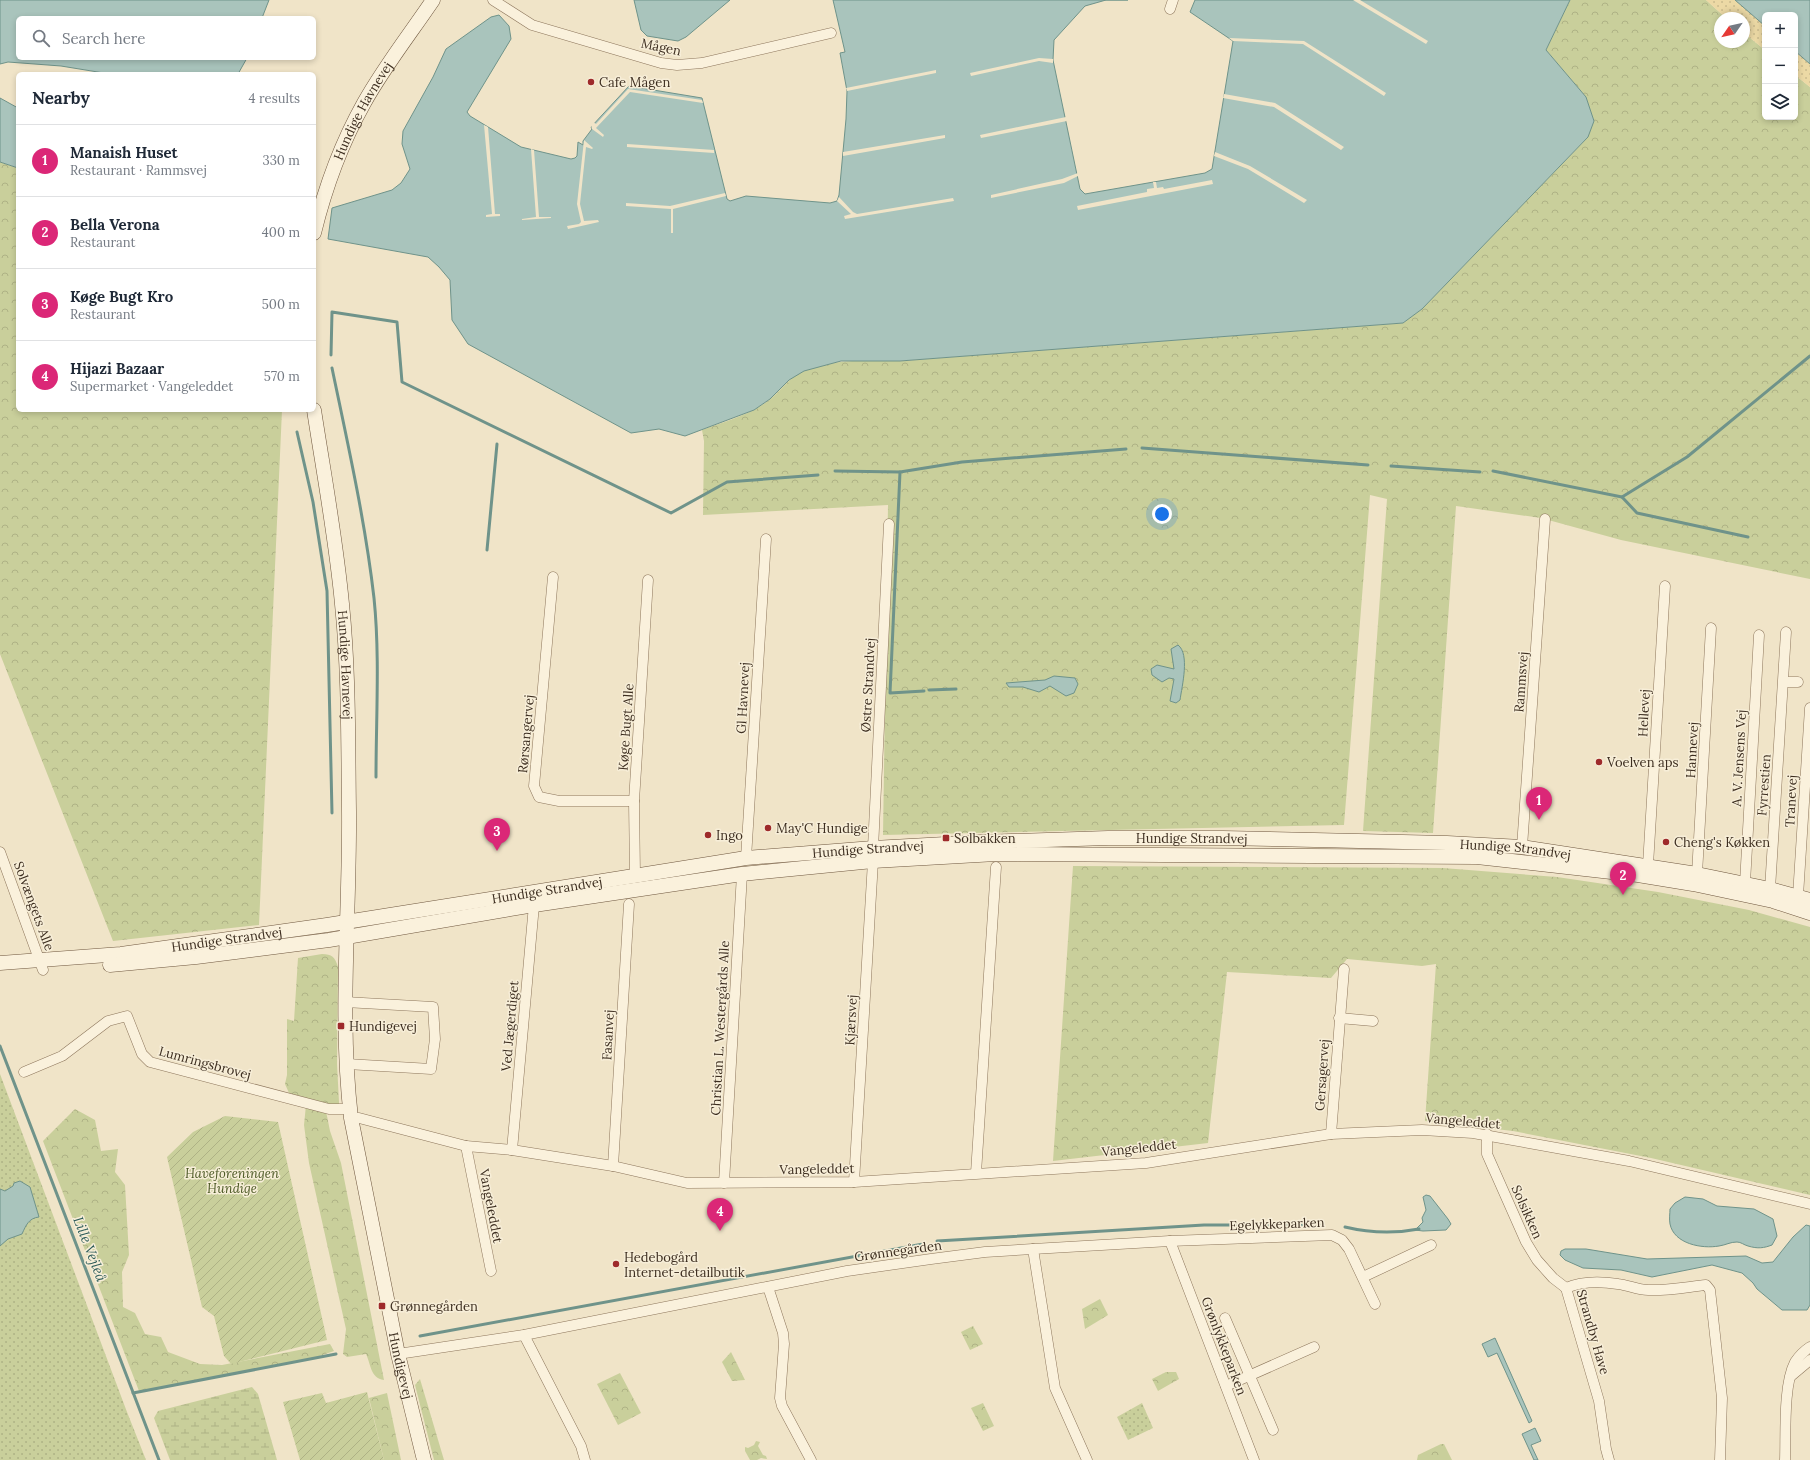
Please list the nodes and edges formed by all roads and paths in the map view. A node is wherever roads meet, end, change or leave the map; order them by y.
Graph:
1 (433, 0) edge
2 (493, 0) edge
3 (831, 33) dead end
4 (316, 224) edge
5 (314, 412) edge
6 (1545, 518) dead end
7 (889, 524) dead end
8 (766, 539) dead end
9 (553, 577) dead end
10 (648, 580) dead end
11 (1665, 586) dead end
12 (1711, 628) dead end
13 (1786, 632) dead end
14 (1759, 635) dead end
15 (1784, 682) junction
16 (1798, 682) dead end
17 (1810, 708) edge
18 (634, 801) junction
19 (1522, 847) junction
20 (0, 852) edge
21 (873, 854) junction
22 (746, 858) junction
23 (1648, 865) junction
24 (996, 867) dead end
25 (742, 874) junction
26 (1698, 874) junction
27 (635, 875) junction
28 (1745, 883) junction
29 (1770, 889) junction
30 (1804, 898) edge
31 (629, 904) dead end
32 (534, 905) junction
33 (1810, 913) edge
34 (346, 921) junction
35 (346, 937) junction
36 (0, 963) edge
37 (42, 966) junction
38 (1344, 970) dead end
39 (0, 973) edge
40 (345, 1002) junction
41 (1339, 1018) junction
42 (1372, 1021) dead end
43 (346, 1064) junction
44 (24, 1072) dead end
45 (351, 1114) junction
46 (1331, 1134) junction
47 (1487, 1134) junction
48 (466, 1146) junction
49 (512, 1150) junction
50 (613, 1166) junction
51 (976, 1172) junction
52 (854, 1182) junction
53 (724, 1183) junction
54 (1810, 1204) edge
55 (1170, 1241) junction
56 (1432, 1245) dead end
57 (1033, 1249) junction
58 (491, 1271) dead end
59 (1363, 1277) junction
60 (768, 1287) junction
61 (1566, 1288) junction
62 (1375, 1304) dead end
63 (1225, 1318) dead end
64 (524, 1335) junction
65 (1314, 1347) dead end
66 (1810, 1347) edge
67 (398, 1354) junction
68 (1810, 1360) edge
69 (1250, 1375) junction
70 (1791, 1376) junction
71 (1226, 1386) junction
72 (1274, 1430) dead end
73 (424, 1460) edge
74 (585, 1460) edge
75 (811, 1460) edge
76 (1087, 1460) edge
77 (1254, 1460) edge
78 (1609, 1460) edge
79 (1720, 1460) edge
80 (1785, 1460) edge

1 - 4 main road, Hundige Havnevej
2 - 3 street, Mågen
5 - 34 main road, Hundige Havnevej
6 - 19 street, Rammsvej
7 - 21 street, Østre Strandvej
8 - 22 street, Gl Havnevej
9 - 18 street, Rørsangervej
10 - 18 street, Køge Bugt Alle
11 - 23 street, Hellevej
12 - 26 street, Hannevej
13 - 15 street, Fyrrestien
14 - 28 street, A. V. Jensens Vej
15 - 16 street
15 - 29 street, Fyrrestien
17 - 30 street, Tranevej
18 - 27 street, Køge Bugt Alle
19 - 21 main road, Hundige Strandvej
19 - 23 main road, Hundige Strandvej
20 - 37 street, Solvængets Alle
21 - 22 main road, Hundige Strandvej
21 - 25 main road, Hundige Strandvej
21 - 33 main road, Hundige Strandvej
21 - 52 street, Kjærsvej
22 - 27 main road, Hundige Strandvej
23 - 26 main road, Hundige Strandvej
24 - 51 street
25 - 32 main road, Hundige Strandvej
25 - 53 street, Christian L. Westergårds Alle
26 - 28 main road, Hundige Strandvej
27 - 34 main road, Hundige Strandvej
28 - 29 main road, Hundige Strandvej
29 - 30 main road, Hundige Strandvej
31 - 50 street, Fasanvej
32 - 35 main road, Hundige Strandvej
32 - 49 street, Ved Jægerdiget
34 - 35 main road, Hundige Havnevej
34 - 37 main road, Hundige Strandvej
35 - 37 main road, Hundige Strandvej
35 - 40 main road, Hundigevej
36 - 37 main road, Hundige Strandvej
37 - 39 main road, Hundige Strandvej
38 - 41 street, Gersagervej
40 - 43 main road, Hundigevej
40 - 43 street
41 - 42 street
41 - 46 street, Gersagervej
43 - 45 main road, Hundigevej
44 - 45 street, Lumringsbrovej
45 - 48 street, Vangeleddet
45 - 67 main road, Hundigevej
46 - 47 street, Vangeleddet
46 - 51 street, Vangeleddet
47 - 54 street, Vangeleddet
47 - 61 street, Solsikken
48 - 49 street, Vangeleddet
48 - 58 street, Vangeleddet
49 - 50 street, Vangeleddet
50 - 53 street, Vangeleddet
51 - 52 street, Vangeleddet
52 - 53 street, Vangeleddet
55 - 57 street, Grønnegården
55 - 59 street, Egelykkeparken
55 - 71 street, Grønlykkeparken
56 - 59 street
57 - 60 street, Grønnegården
57 - 76 street
59 - 62 street, Egelykkeparken
60 - 64 street, Grønnegården
60 - 75 street
61 - 78 street, Strandby Have
61 - 79 street, Strandby Have
63 - 69 street
64 - 67 street, Grønnegården
64 - 74 street
65 - 69 street
66 - 70 street
67 - 73 main road, Hundigevej
68 - 70 street
69 - 71 street
69 - 72 street
70 - 80 street
71 - 77 street, Grønlykkeparken

